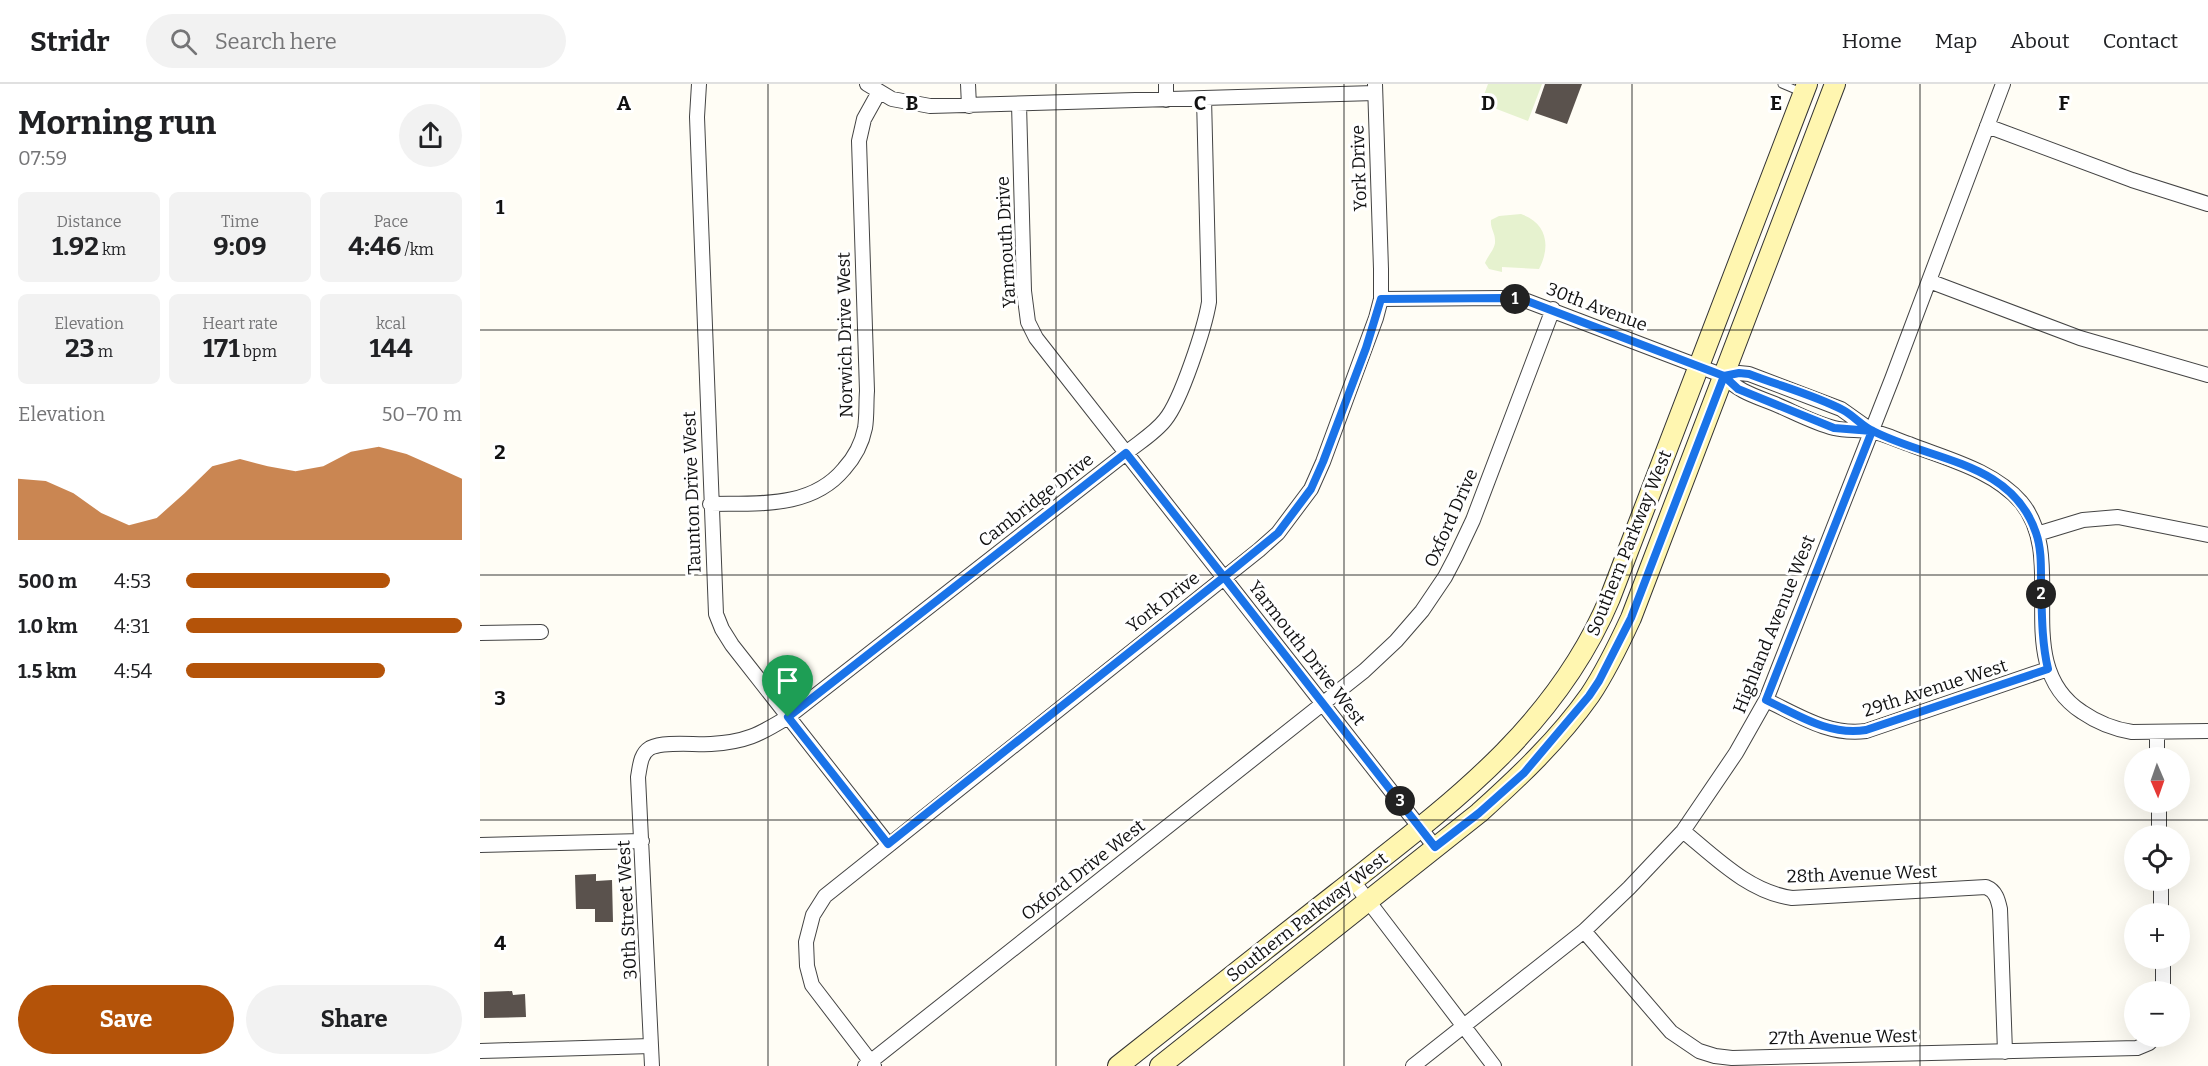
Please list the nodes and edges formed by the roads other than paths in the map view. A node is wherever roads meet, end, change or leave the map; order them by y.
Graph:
1 (699, 84) edge
2 (968, 84) edge
3 (1166, 84) edge
4 (1782, 84) edge
5 (1835, 84) edge
6 (2003, 84) edge
7 (873, 88) edge
8 (1375, 88) edge
9 (1806, 88) edge
10 (1204, 98) junction
11 (1166, 100) junction
12 (1019, 104) junction
13 (969, 106) junction
14 (1987, 126) junction
15 (2208, 204) edge
16 (1929, 281) junction
17 (1381, 299) junction
18 (1553, 309) junction
19 (1700, 366) junction
20 (2208, 375) edge
21 (1724, 376) junction
22 (1872, 431) junction
23 (1126, 453) junction
24 (710, 504) junction
25 (2037, 534) junction
26 (2208, 536) edge
27 (1224, 577) junction
28 (541, 632) dead end
29 (480, 633) edge
30 (2048, 669) junction
31 (1766, 700) junction
32 (1323, 703) junction
33 (788, 717) junction
34 (2208, 731) edge
35 (2157, 732) junction
36 (2157, 747) edge
37 (644, 754) joint
38 (1421, 827) junction
39 (1683, 831) junction
40 (642, 841) junction
41 (888, 844) junction
42 (480, 845) edge
43 (1435, 847) junction
44 (1353, 881) junction
45 (1367, 901) junction
46 (1584, 931) junction
47 (1464, 1025) junction
48 (651, 1046) junction
49 (2139, 1047) edge
50 (480, 1051) edge
51 (2005, 1052) junction
52 (870, 1065) edge
53 (652, 1066) edge
54 (1118, 1066) edge
55 (1160, 1066) edge
56 (1413, 1066) edge
57 (1494, 1066) edge

1 - 24 street, Taunton Drive West
2 - 13 street
3 - 11 street
4 - 9 lane
5 - 21 street, Southern Parkway West
6 - 14 street, Highland Avenue West
7 - 13 street
7 - 24 street, Norwich Drive West
8 - 10 street
8 - 17 street, York Drive
9 - 19 street, Southern Parkway West
10 - 11 street
10 - 23 street, Cambridge Drive
11 - 12 street
12 - 13 street
12 - 23 street, Yarmouth Drive
14 - 15 street
14 - 16 street, Highland Avenue West
16 - 20 street
16 - 22 street, Highland Avenue West
17 - 18 street, 30th Avenue
17 - 27 street, York Drive
18 - 19 street, 30th Avenue
18 - 32 street, Oxford Drive
19 - 21 street, 30th Avenue
19 - 38 street, Southern Parkway West
21 - 22 street
21 - 22 street
21 - 43 street, Southern Parkway West
22 - 25 street
22 - 31 street, Highland Avenue West
23 - 27 street, Yarmouth Drive West
23 - 33 street, Cambridge Drive
24 - 33 street, Taunton Drive West
25 - 26 street
25 - 30 street
27 - 32 street, Yarmouth Drive West
27 - 41 street, York Drive
28 - 29 street
30 - 31 street, 29th Avenue West
30 - 35 street
31 - 39 street, Highland Avenue West
32 - 38 street, Yarmouth Drive West
32 - 52 street, Oxford Drive West
33 - 37 street, Cambridge Drive
33 - 41 street, Taunton Drive West
34 - 35 street
35 - 36 street
37 - 40 street, 30th Street West
38 - 43 street, Yarmouth Drive West
38 - 44 street, Southern Parkway West
39 - 46 street, Highland Avenue West
39 - 51 street, 28th Avenue West
40 - 42 street
40 - 48 street, 30th Street West
41 - 52 street, York Drive
43 - 45 street, Southern Parkway West
44 - 45 street
44 - 54 street, Southern Parkway West
45 - 47 street
45 - 55 street, Southern Parkway West
46 - 47 street, Highland Avenue West
46 - 51 street, 27th Avenue West
47 - 56 street, Highland Avenue West
47 - 57 street
48 - 50 street
48 - 53 street, 30th Street West
49 - 51 street, 27th Avenue West

